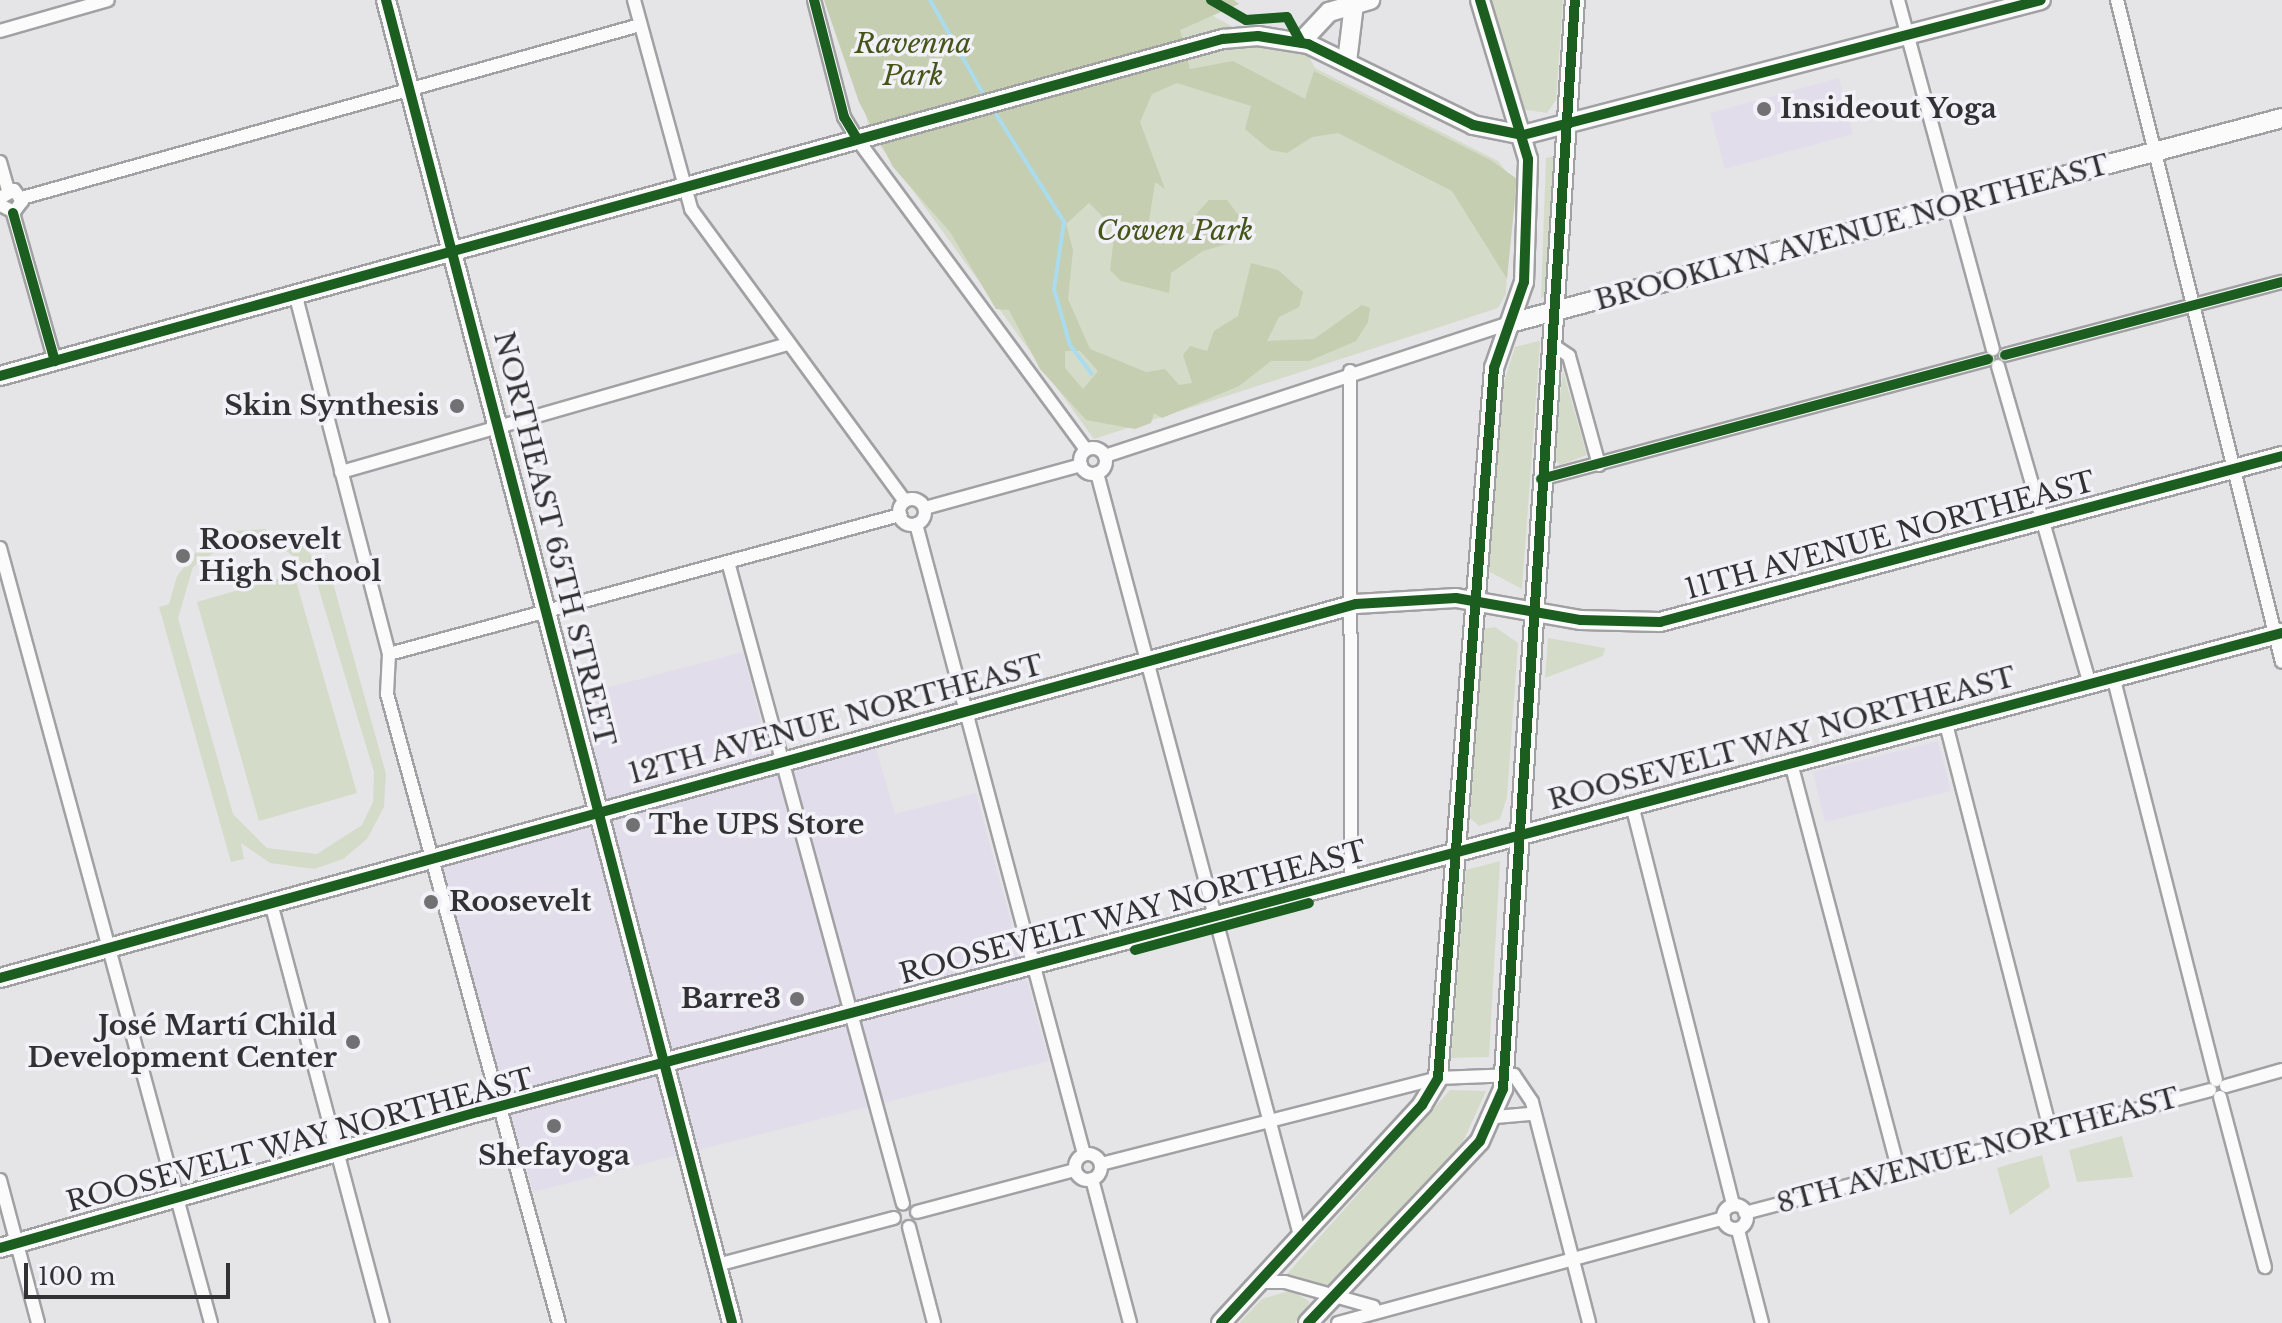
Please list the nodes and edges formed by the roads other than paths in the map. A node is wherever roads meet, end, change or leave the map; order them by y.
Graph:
1 (108, 0) edge
2 (386, 0) edge
3 (634, 0) edge
4 (814, 0) edge
5 (1480, 0) edge
6 (1575, 0) edge
7 (1898, 0) edge
8 (2041, 0) edge
9 (2117, 0) edge
10 (1362, 2) edge
11 (640, 25) junction
12 (0, 31) edge
13 (1908, 35) junction
14 (1301, 42) junction
15 (1347, 62) junction
16 (410, 87) junction
17 (2282, 118) edge
18 (1566, 126) junction
19 (1523, 135) junction
20 (857, 139) junction
21 (2157, 150) junction
22 (0, 162) edge
23 (685, 185) junction
24 (4, 194) edge
25 (22, 198) junction
26 (0, 205) edge
27 (1954, 205) junction
28 (13, 213) junction
29 (455, 248) junction
30 (2282, 282) edge
31 (295, 293) junction
32 (2190, 306) junction
33 (1550, 313) junction
34 (1510, 323) junction
35 (1549, 342) junction
36 (788, 344) junction
37 (1996, 357) junction
38 (55, 361) junction
39 (1350, 371) junction
40 (0, 376) edge
41 (502, 428) junction
42 (1086, 450) junction
43 (1105, 456) junction
44 (2282, 456) edge
45 (1081, 465) junction
46 (1599, 465) junction
47 (2232, 469) junction
48 (341, 472) junction
49 (1097, 473) junction
50 (1541, 479) junction
51 (905, 501) junction
52 (925, 508) junction
53 (900, 515) junction
54 (2041, 520) junction
55 (916, 524) junction
56 (0, 548) edge
57 (728, 562) junction
58 (1474, 600) junction
59 (1356, 604) junction
60 (1506, 604) joint
61 (547, 610) junction
62 (1532, 610) junction
63 (2278, 634) edge
64 (389, 654) junction
65 (1147, 660) junction
66 (2282, 662) edge
67 (2113, 676) junction
68 (2089, 682) junction
69 (966, 708) junction
70 (1945, 720) junction
71 (782, 757) junction
72 (1791, 763) junction
73 (1632, 805) junction
74 (598, 810) junction
75 (1517, 835) junction
76 (1455, 851) junction
77 (430, 858) junction
78 (1351, 878) junction
79 (271, 903) junction
80 (1214, 913) junction
81 (108, 949) junction
82 (1035, 963) junction
83 (0, 978) edge
84 (852, 1014) junction
85 (666, 1066) junction
86 (2282, 1070) edge
87 (1503, 1074) junction
88 (1438, 1078) junction
89 (2218, 1088) junction
90 (500, 1108) junction
91 (1532, 1114) junction
92 (1496, 1117) junction
93 (1269, 1119) junction
94 (2051, 1133) junction
95 (340, 1153) junction
96 (1084, 1154) junction
97 (1101, 1164) junction
98 (1075, 1170) junction
99 (1899, 1172) junction
100 (1092, 1179) junction
101 (0, 1180) edge
102 (180, 1199) junction
103 (903, 1204) junction
104 (1733, 1205) junction
105 (917, 1212) junction
106 (1745, 1213) junction
107 (894, 1218) junction
108 (1724, 1218) junction
109 (909, 1227) junction
110 (1738, 1230) junction
111 (1301, 1239) junction
112 (8, 1245) edge
113 (1571, 1257) junction
114 (717, 1265) junction
115 (2265, 1267) dead end
116 (1260, 1282) junction
117 (1333, 1297) junction
118 (1377, 1307) junction
119 (38, 1323) edge
120 (211, 1323) edge
121 (383, 1323) edge
122 (559, 1323) edge
123 (732, 1323) edge
124 (934, 1323) edge
125 (1130, 1323) edge
126 (1221, 1323) edge
127 (1308, 1323) edge
128 (1338, 1323) edge
129 (1589, 1323) edge
130 (1762, 1323) edge

1 - 12 street
2 - 16 main road, NORTHEAST 65TH STREET
3 - 11 street
4 - 20 street
5 - 19 main road
6 - 18 main road
7 - 13 street
8 - 13 main road
9 - 21 street
10 - 14 main road
10 - 15 main road
11 - 16 street
11 - 23 street
13 - 18 main road
13 - 27 street
14 - 15 main road
14 - 20 main road
15 - 19 main road
16 - 25 street
16 - 29 main road, NORTHEAST 65TH STREET
17 - 21 main road, BROOKLYN AVENUE NORTHEAST
18 - 19 main road
18 - 33 main road
19 - 34 main road
20 - 23 main road
20 - 42 street
21 - 27 main road, BROOKLYN AVENUE NORTHEAST
21 - 32 street
22 - 24 street
23 - 29 main road
23 - 36 street
24 - 25 street
25 - 28 street
26 - 28 street
27 - 33 main road, BROOKLYN AVENUE NORTHEAST
27 - 37 street
28 - 38 street
29 - 31 main road
29 - 41 main road, NORTHEAST 65TH STREET
30 - 32 street
31 - 38 main road
31 - 48 street
32 - 37 street
32 - 47 street
33 - 34 main road, BROOKLYN AVENUE NORTHEAST
33 - 35 main road
34 - 39 street, BROOKLYN AVENUE NORTHEAST
34 - 58 main road
35 - 46 street
35 - 50 main road
36 - 41 street
36 - 51 street
37 - 46 street
37 - 54 street
38 - 40 main road
39 - 43 street, BROOKLYN AVENUE NORTHEAST
39 - 59 street
41 - 48 street
41 - 61 main road, NORTHEAST 65TH STREET
42 - 43 street
42 - 45 street
43 - 49 street
44 - 47 main road, 11TH AVENUE NORTHEAST
45 - 49 street
45 - 52 street
46 - 50 street
47 - 54 main road, 11TH AVENUE NORTHEAST
47 - 63 street
48 - 64 street
49 - 65 street
50 - 62 main road
51 - 52 street
51 - 53 street
52 - 55 street
53 - 55 street
53 - 57 street
54 - 62 main road, 11TH AVENUE NORTHEAST
54 - 68 street
55 - 69 street
56 - 81 street
57 - 61 street
57 - 71 street
58 - 59 main road, 12TH AVENUE NORTHEAST
58 - 60 main road, 12TH AVENUE NORTHEAST
58 - 76 main road
59 - 65 main road, 12TH AVENUE NORTHEAST
59 - 78 street
60 - 62 main road, 11TH AVENUE NORTHEAST
61 - 64 street
61 - 74 main road, NORTHEAST 65TH STREET
62 - 75 main road
63 - 66 street
63 - 67 main road, ROOSEVELT WAY NORTHEAST
64 - 77 street
65 - 69 main road, 12TH AVENUE NORTHEAST
65 - 80 street
67 - 68 main road, ROOSEVELT WAY NORTHEAST
67 - 89 street
68 - 70 main road, ROOSEVELT WAY NORTHEAST
69 - 71 main road, 12TH AVENUE NORTHEAST
69 - 82 street
70 - 72 main road, ROOSEVELT WAY NORTHEAST
70 - 94 street
71 - 74 main road, 12TH AVENUE NORTHEAST
71 - 84 street
72 - 73 main road, ROOSEVELT WAY NORTHEAST
72 - 99 street
73 - 75 main road, ROOSEVELT WAY NORTHEAST
73 - 104 street
74 - 77 main road, 12TH AVENUE NORTHEAST
74 - 85 main road, NORTHEAST 65TH STREET
75 - 76 main road, ROOSEVELT WAY NORTHEAST
75 - 87 main road
76 - 78 main road, ROOSEVELT WAY NORTHEAST
76 - 88 main road
77 - 79 main road, 12TH AVENUE NORTHEAST
77 - 90 street
78 - 80 main road, ROOSEVELT WAY NORTHEAST
79 - 81 main road, 12TH AVENUE NORTHEAST
79 - 95 street
80 - 82 main road, ROOSEVELT WAY NORTHEAST
80 - 93 street
81 - 83 main road, 12TH AVENUE NORTHEAST
81 - 102 street
82 - 84 main road, ROOSEVELT WAY NORTHEAST
82 - 96 street
84 - 85 main road, ROOSEVELT WAY NORTHEAST
84 - 103 street
85 - 90 main road, ROOSEVELT WAY NORTHEAST
85 - 114 main road, NORTHEAST 65TH STREET
86 - 89 street, 8TH AVENUE NORTHEAST
87 - 88 street
87 - 91 street
87 - 92 main road
88 - 93 street
88 - 111 main road
89 - 94 street, 8TH AVENUE NORTHEAST
89 - 115 street
90 - 95 main road, ROOSEVELT WAY NORTHEAST
90 - 122 street
91 - 92 street
91 - 113 street
92 - 117 main road
93 - 97 street
93 - 111 street
94 - 99 street, 8TH AVENUE NORTHEAST
95 - 102 main road, ROOSEVELT WAY NORTHEAST
95 - 121 street
96 - 97 street
96 - 98 street
97 - 100 street
98 - 100 street
98 - 105 street
99 - 106 street, 8TH AVENUE NORTHEAST
100 - 125 street
101 - 112 street
102 - 112 main road, ROOSEVELT WAY NORTHEAST
102 - 120 street
103 - 105 street
103 - 107 street
104 - 106 street
104 - 108 street
105 - 109 street
106 - 110 street
107 - 109 street
107 - 114 street
108 - 110 street
108 - 113 street
109 - 124 street
110 - 130 street
111 - 116 main road
112 - 119 street
113 - 118 street
113 - 129 street
114 - 123 main road, NORTHEAST 65TH STREET
116 - 117 street
116 - 126 main road
117 - 118 street
117 - 127 main road
118 - 128 street

